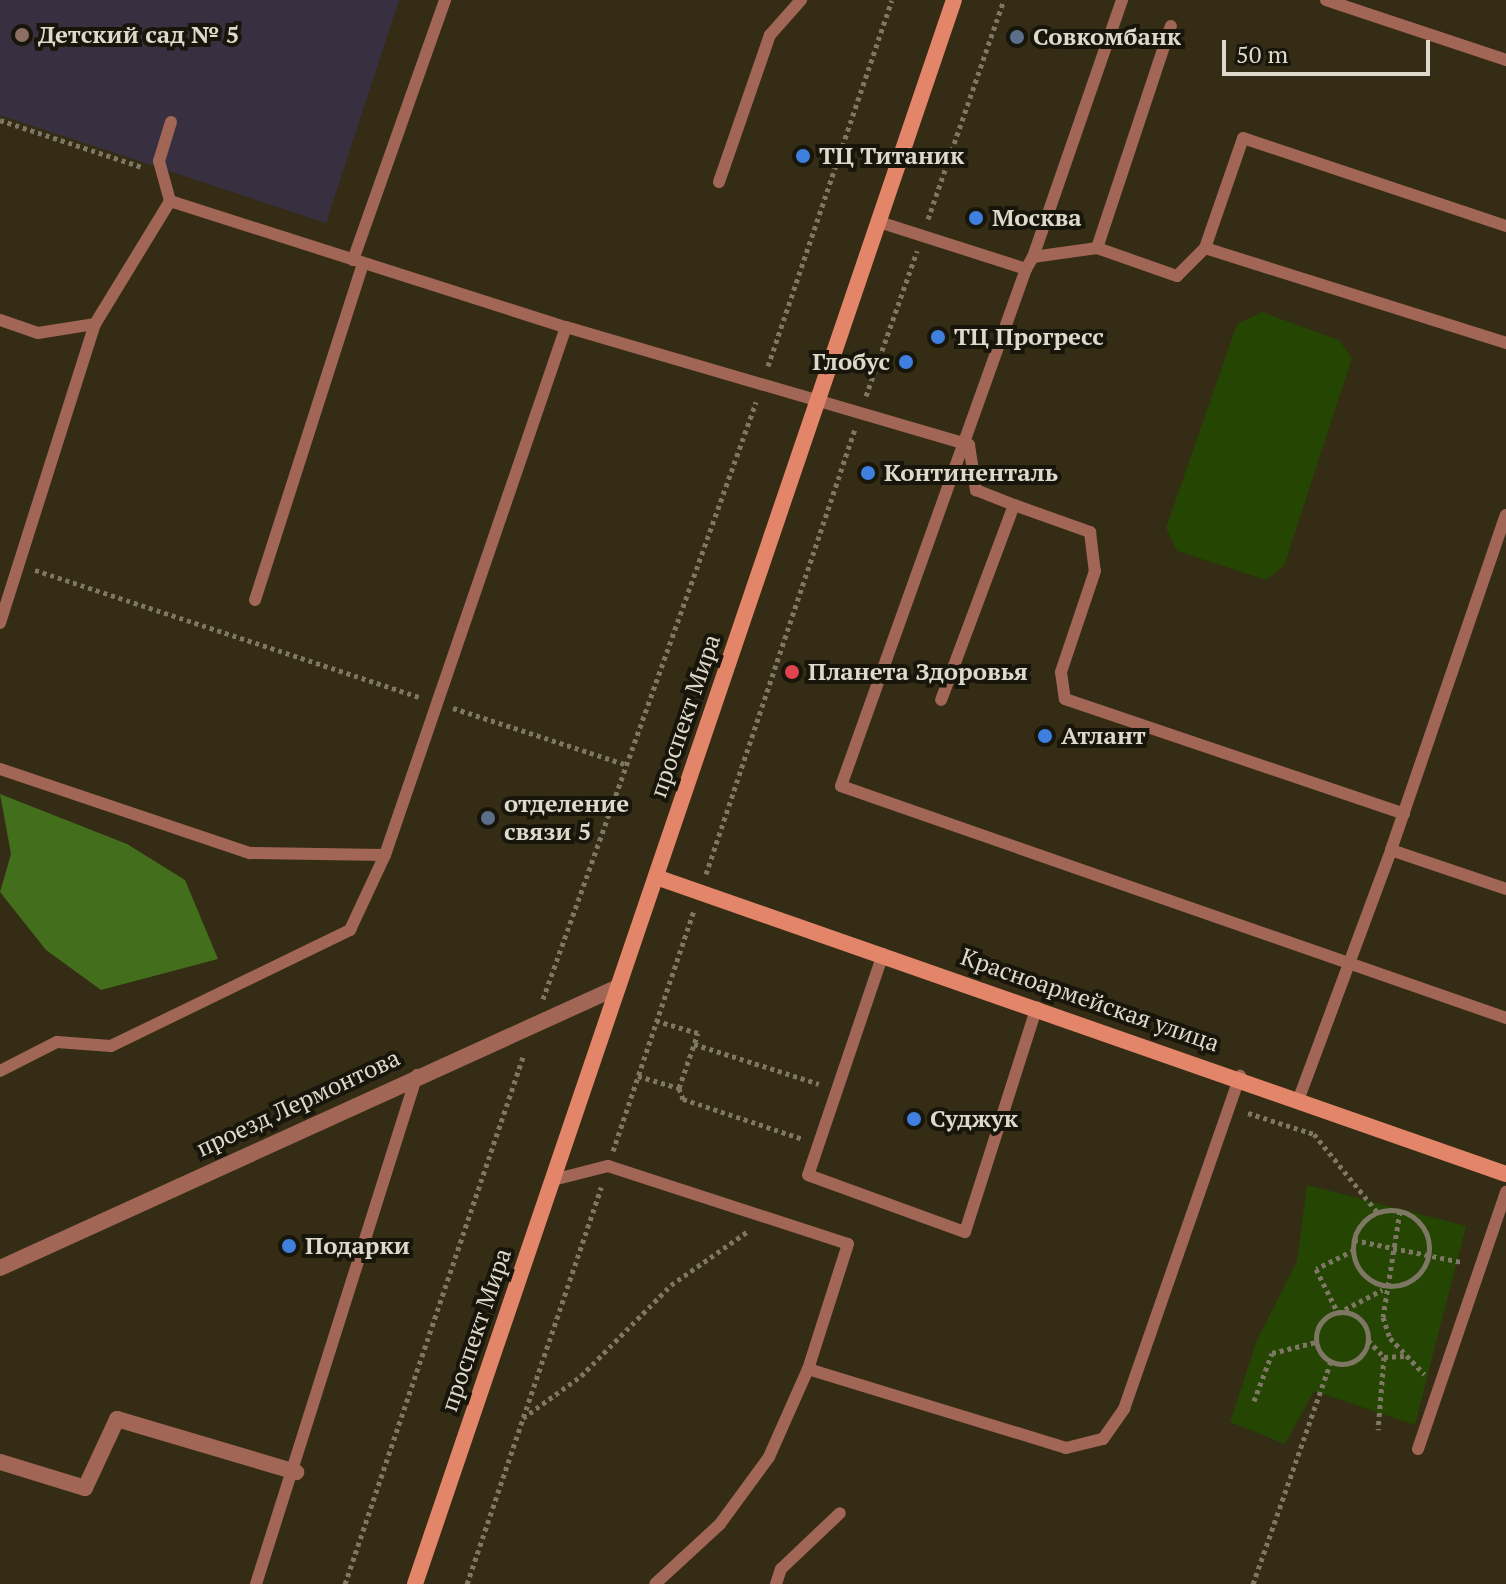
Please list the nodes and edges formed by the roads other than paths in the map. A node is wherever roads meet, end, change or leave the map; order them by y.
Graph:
1 (445, 0) edge
2 (801, 0) edge
3 (954, 0) edge
4 (1122, 0) edge
5 (1326, 0) edge
6 (1171, 26) dead end
7 (1506, 60) edge
8 (171, 122) dead end
9 (719, 182) dead end
10 (170, 201) junction
11 (879, 222) junction
12 (1506, 226) edge
13 (1097, 248) junction
14 (1205, 248) junction
15 (358, 261) junction
16 (1030, 263) junction
17 (0, 320) edge
18 (95, 324) junction
19 (566, 327) junction
20 (1506, 343) edge
21 (817, 403) junction
22 (969, 445) junction
23 (1014, 505) junction
24 (1506, 515) edge
25 (255, 600) dead end
26 (0, 623) edge
27 (941, 700) dead end
28 (0, 769) edge
29 (1404, 814) junction
30 (1391, 850) junction
31 (385, 855) junction
32 (656, 877) junction
33 (1506, 889) edge
34 (883, 954) junction
35 (1347, 962) junction
36 (618, 987) junction
37 (1037, 1007) junction
38 (1506, 1018) edge
39 (0, 1071) edge
40 (417, 1075) junction
41 (1240, 1076) junction
42 (1299, 1098) junction
43 (1506, 1174) edge
44 (553, 1180) junction
45 (1506, 1192) edge
46 (0, 1268) edge
47 (808, 1369) junction
48 (1418, 1449) dead end
49 (0, 1462) edge
50 (296, 1472) junction
51 (840, 1513) dead end
52 (256, 1584) edge
53 (415, 1584) edge
54 (655, 1584) edge
55 (776, 1584) edge

1 - 15 lane
2 - 9 lane
3 - 11 main road, проспект Мира
4 - 16 lane
5 - 7 lane
6 - 13 lane
8 - 10 lane
10 - 15 lane
10 - 18 lane
11 - 16 lane
11 - 21 main road, проспект Мира
12 - 14 lane
13 - 14 lane
13 - 16 lane
14 - 20 lane
15 - 19 lane
15 - 25 lane
16 - 22 lane
17 - 18 lane
18 - 26 lane
19 - 21 lane
19 - 31 lane
21 - 22 lane
21 - 32 main road, проспект Мира
22 - 23 lane
22 - 35 lane
23 - 27 lane
23 - 29 lane
24 - 29 lane
28 - 31 lane
29 - 30 lane
30 - 33 lane
30 - 35 lane
31 - 39 lane
32 - 34 main road, Красноармейская улица
32 - 36 main road, проспект Мира
34 - 37 main road, Красноармейская улица
34 - 37 lane
35 - 38 lane
35 - 42 lane
36 - 40 street, проезд Лермонтова
36 - 44 main road, проспект Мира
37 - 41 main road, Красноармейская улица
40 - 46 street, проезд Лермонтова
40 - 50 lane
41 - 42 main road, Красноармейская улица
41 - 47 lane
42 - 43 main road, Красноармейская улица
44 - 47 lane
44 - 53 main road, проспект Мира
45 - 48 lane
47 - 54 lane
49 - 50 street
50 - 52 lane
51 - 55 lane

